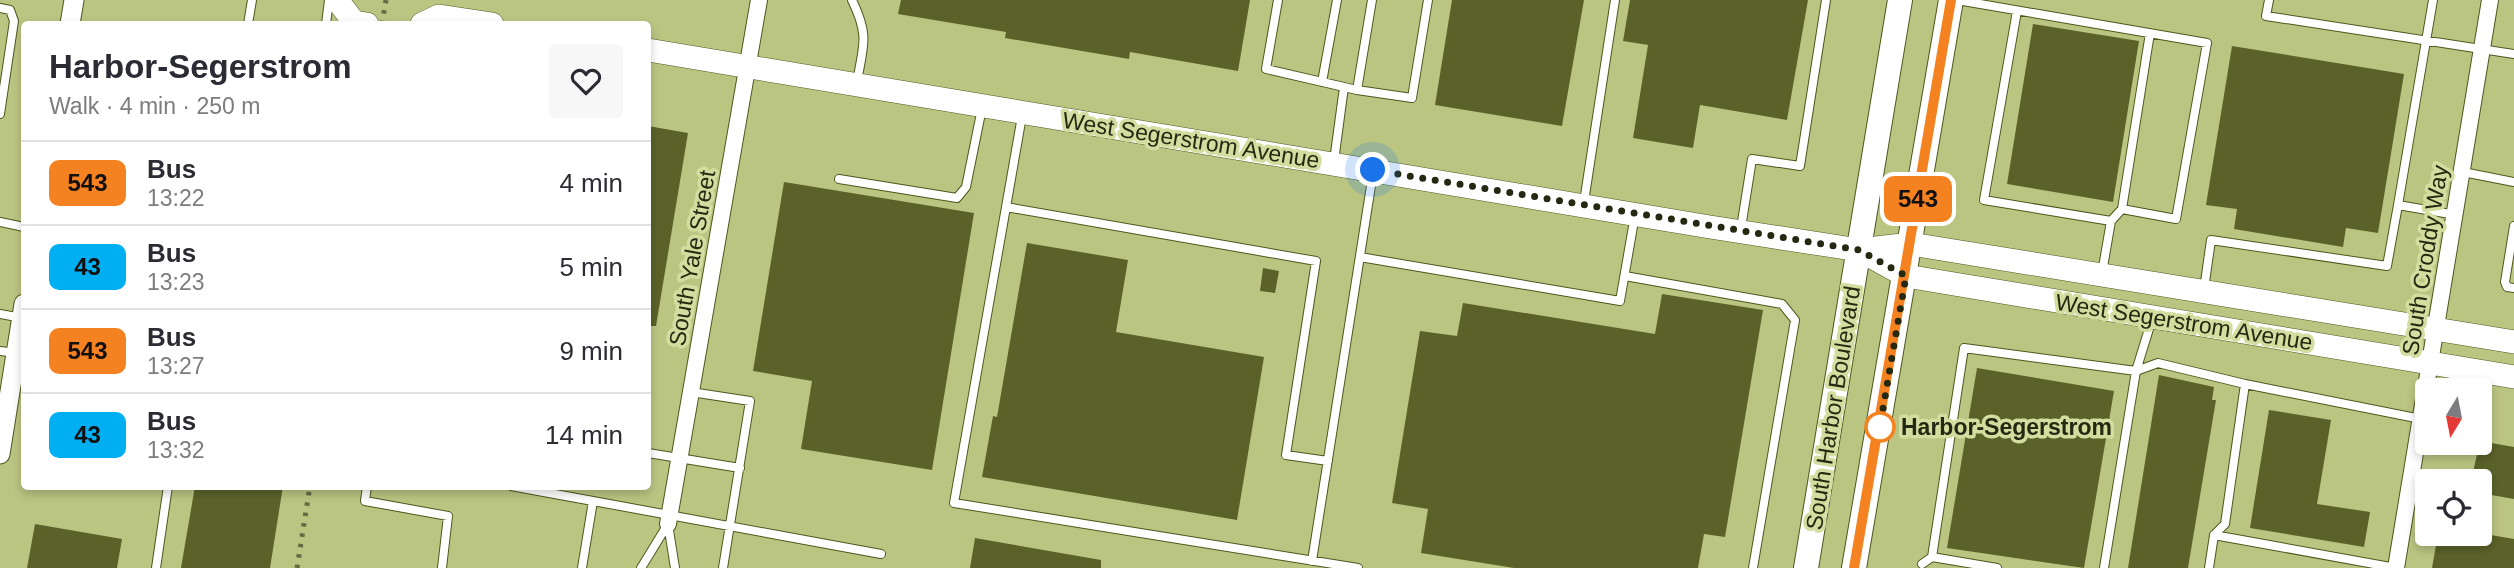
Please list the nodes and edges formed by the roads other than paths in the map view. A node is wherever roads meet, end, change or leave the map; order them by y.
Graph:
1 (74, 0) edge
2 (252, 0) edge
3 (329, 0) edge
4 (337, 0) edge
5 (759, 0) edge
6 (852, 0) edge
7 (1278, 0) edge
8 (1336, 0) edge
9 (1373, 0) edge
10 (1428, 0) edge
11 (1615, 0) edge
12 (1826, 0) edge
13 (1900, 0) edge
14 (1951, 0) edge
15 (1957, 0) edge
16 (2269, 0) edge
17 (2432, 0) edge
18 (2490, 0) edge
19 (0, 8) edge
20 (2017, 10) junction
21 (431, 16) edge
22 (70, 21) edge
23 (248, 21) edge
24 (326, 21) edge
25 (353, 21) edge
26 (469, 21) edge
27 (2150, 33) junction
28 (2426, 43) junction
29 (2482, 50) junction
30 (651, 51) edge
31 (2514, 54) edge
32 (749, 67) junction
33 (1322, 82) junction
34 (856, 84) junction
35 (1344, 87) junction
36 (1357, 90) junction
37 (983, 105) junction
38 (1022, 112) junction
39 (0, 114) edge
40 (1334, 164) junction
41 (1373, 170) junction
42 (2463, 172) junction
43 (839, 179) dead end
44 (2514, 182) edge
45 (1583, 205) junction
46 (2398, 205) junction
47 (1006, 207) junction
48 (2122, 209) junction
49 (1635, 214) junction
50 (2456, 215) junction
51 (2110, 221) junction
52 (0, 222) edge
53 (21, 226) edge
54 (2514, 226) edge
55 (1740, 231) junction
56 (1911, 244) junction
57 (1859, 250) junction
58 (1360, 257) junction
59 (2102, 274) junction
60 (1625, 276) junction
61 (1906, 276) junction
62 (2514, 288) edge
63 (2204, 292) junction
64 (21, 313) edge
65 (0, 314) edge
66 (2153, 317) junction
67 (21, 320) edge
68 (2437, 330) junction
69 (2514, 342) edge
70 (8, 352) edge
71 (2431, 363) junction
72 (2136, 371) junction
73 (2514, 377) edge
74 (2429, 378) edge
75 (2245, 384) junction
76 (691, 392) junction
77 (2415, 419) edge
78 (651, 453) edge
79 (0, 454) edge
80 (2416, 455) edge
81 (679, 458) junction
82 (1328, 461) junction
83 (740, 468) junction
84 (166, 490) edge
85 (366, 490) edge
86 (533, 490) edge
87 (593, 501) junction
88 (669, 520) junction
89 (730, 527) junction
90 (2214, 535) junction
91 (881, 554) dead end
92 (1932, 557) junction
93 (1312, 561) junction
94 (1922, 564) dead end
95 (156, 568) edge
96 (442, 568) edge
97 (582, 568) edge
98 (641, 568) edge
99 (675, 568) edge
100 (723, 568) edge
101 (1358, 568) edge
102 (1753, 568) edge
103 (1806, 568) edge
104 (1854, 568) edge
105 (1997, 568) edge
106 (2104, 568) edge
107 (2209, 568) edge
108 (2396, 568) edge

1 - 22 street
2 - 23 lane
3 - 24 lane
4 - 25 main road
5 - 32 street, South Yale Street
6 - 34 lane
7 - 33 lane
8 - 33 lane
9 - 36 lane
10 - 36 lane
11 - 45 lane
12 - 55 lane
13 - 57 main road, South Harbor Boulevard
14 - 56 main road, South Harbor Boulevard
15 - 20 lane
16 - 28 lane
17 - 28 lane
18 - 29 street, South Croddy Way
19 - 39 lane
20 - 27 lane
20 - 51 lane
21 - 26 main road
27 - 48 lane
27 - 48 lane
28 - 29 lane
28 - 46 lane
29 - 31 lane
29 - 42 street, South Croddy Way
30 - 32 main road, West Segerstrom Avenue
32 - 34 main road, West Segerstrom Avenue
32 - 76 street, South Yale Street
33 - 35 lane
34 - 37 main road, West Segerstrom Avenue
35 - 36 lane
35 - 40 lane
37 - 38 main road, West Segerstrom Avenue
37 - 43 lane
38 - 40 main road, West Segerstrom Avenue
38 - 47 lane
40 - 41 main road, West Segerstrom Avenue
41 - 45 main road, West Segerstrom Avenue
41 - 58 lane
42 - 44 lane
42 - 50 street, South Croddy Way
45 - 49 main road, West Segerstrom Avenue
46 - 50 lane
46 - 63 lane
47 - 82 lane
47 - 93 lane
48 - 51 lane
49 - 55 main road, West Segerstrom Avenue
49 - 60 lane
50 - 68 street, South Croddy Way
51 - 59 lane
52 - 53 lane
54 - 62 lane
55 - 57 main road, West Segerstrom Avenue
56 - 57 main road, West Segerstrom Avenue
56 - 59 main road, West Segerstrom Avenue
56 - 61 main road, South Harbor Boulevard
57 - 61 main road, West Segerstrom Avenue
57 - 103 main road, South Harbor Boulevard
58 - 60 lane
58 - 82 lane
59 - 63 main road, West Segerstrom Avenue
60 - 102 lane
61 - 66 main road, West Segerstrom Avenue
61 - 104 main road, South Harbor Boulevard
63 - 68 main road, West Segerstrom Avenue
64 - 65 lane
66 - 71 main road, West Segerstrom Avenue
66 - 72 lane
67 - 70 street
68 - 69 main road, West Segerstrom Avenue
68 - 71 street, South Croddy Way
70 - 79 street
71 - 73 main road, West Segerstrom Avenue
71 - 74 street, South Croddy Way
72 - 75 lane
72 - 92 lane
72 - 106 lane
75 - 77 lane
75 - 90 lane
76 - 81 street, South Yale Street
76 - 83 lane
78 - 81 lane
80 - 108 street, South Croddy Way
81 - 83 lane
81 - 88 street, South Yale Street
82 - 93 lane
83 - 89 lane
84 - 95 lane
85 - 96 lane
86 - 87 lane
87 - 88 lane
87 - 97 lane
88 - 89 lane
88 - 98 lane
88 - 99 lane
89 - 91 lane
89 - 100 lane
90 - 107 lane
90 - 108 lane
92 - 94 lane
92 - 105 lane
93 - 101 lane

